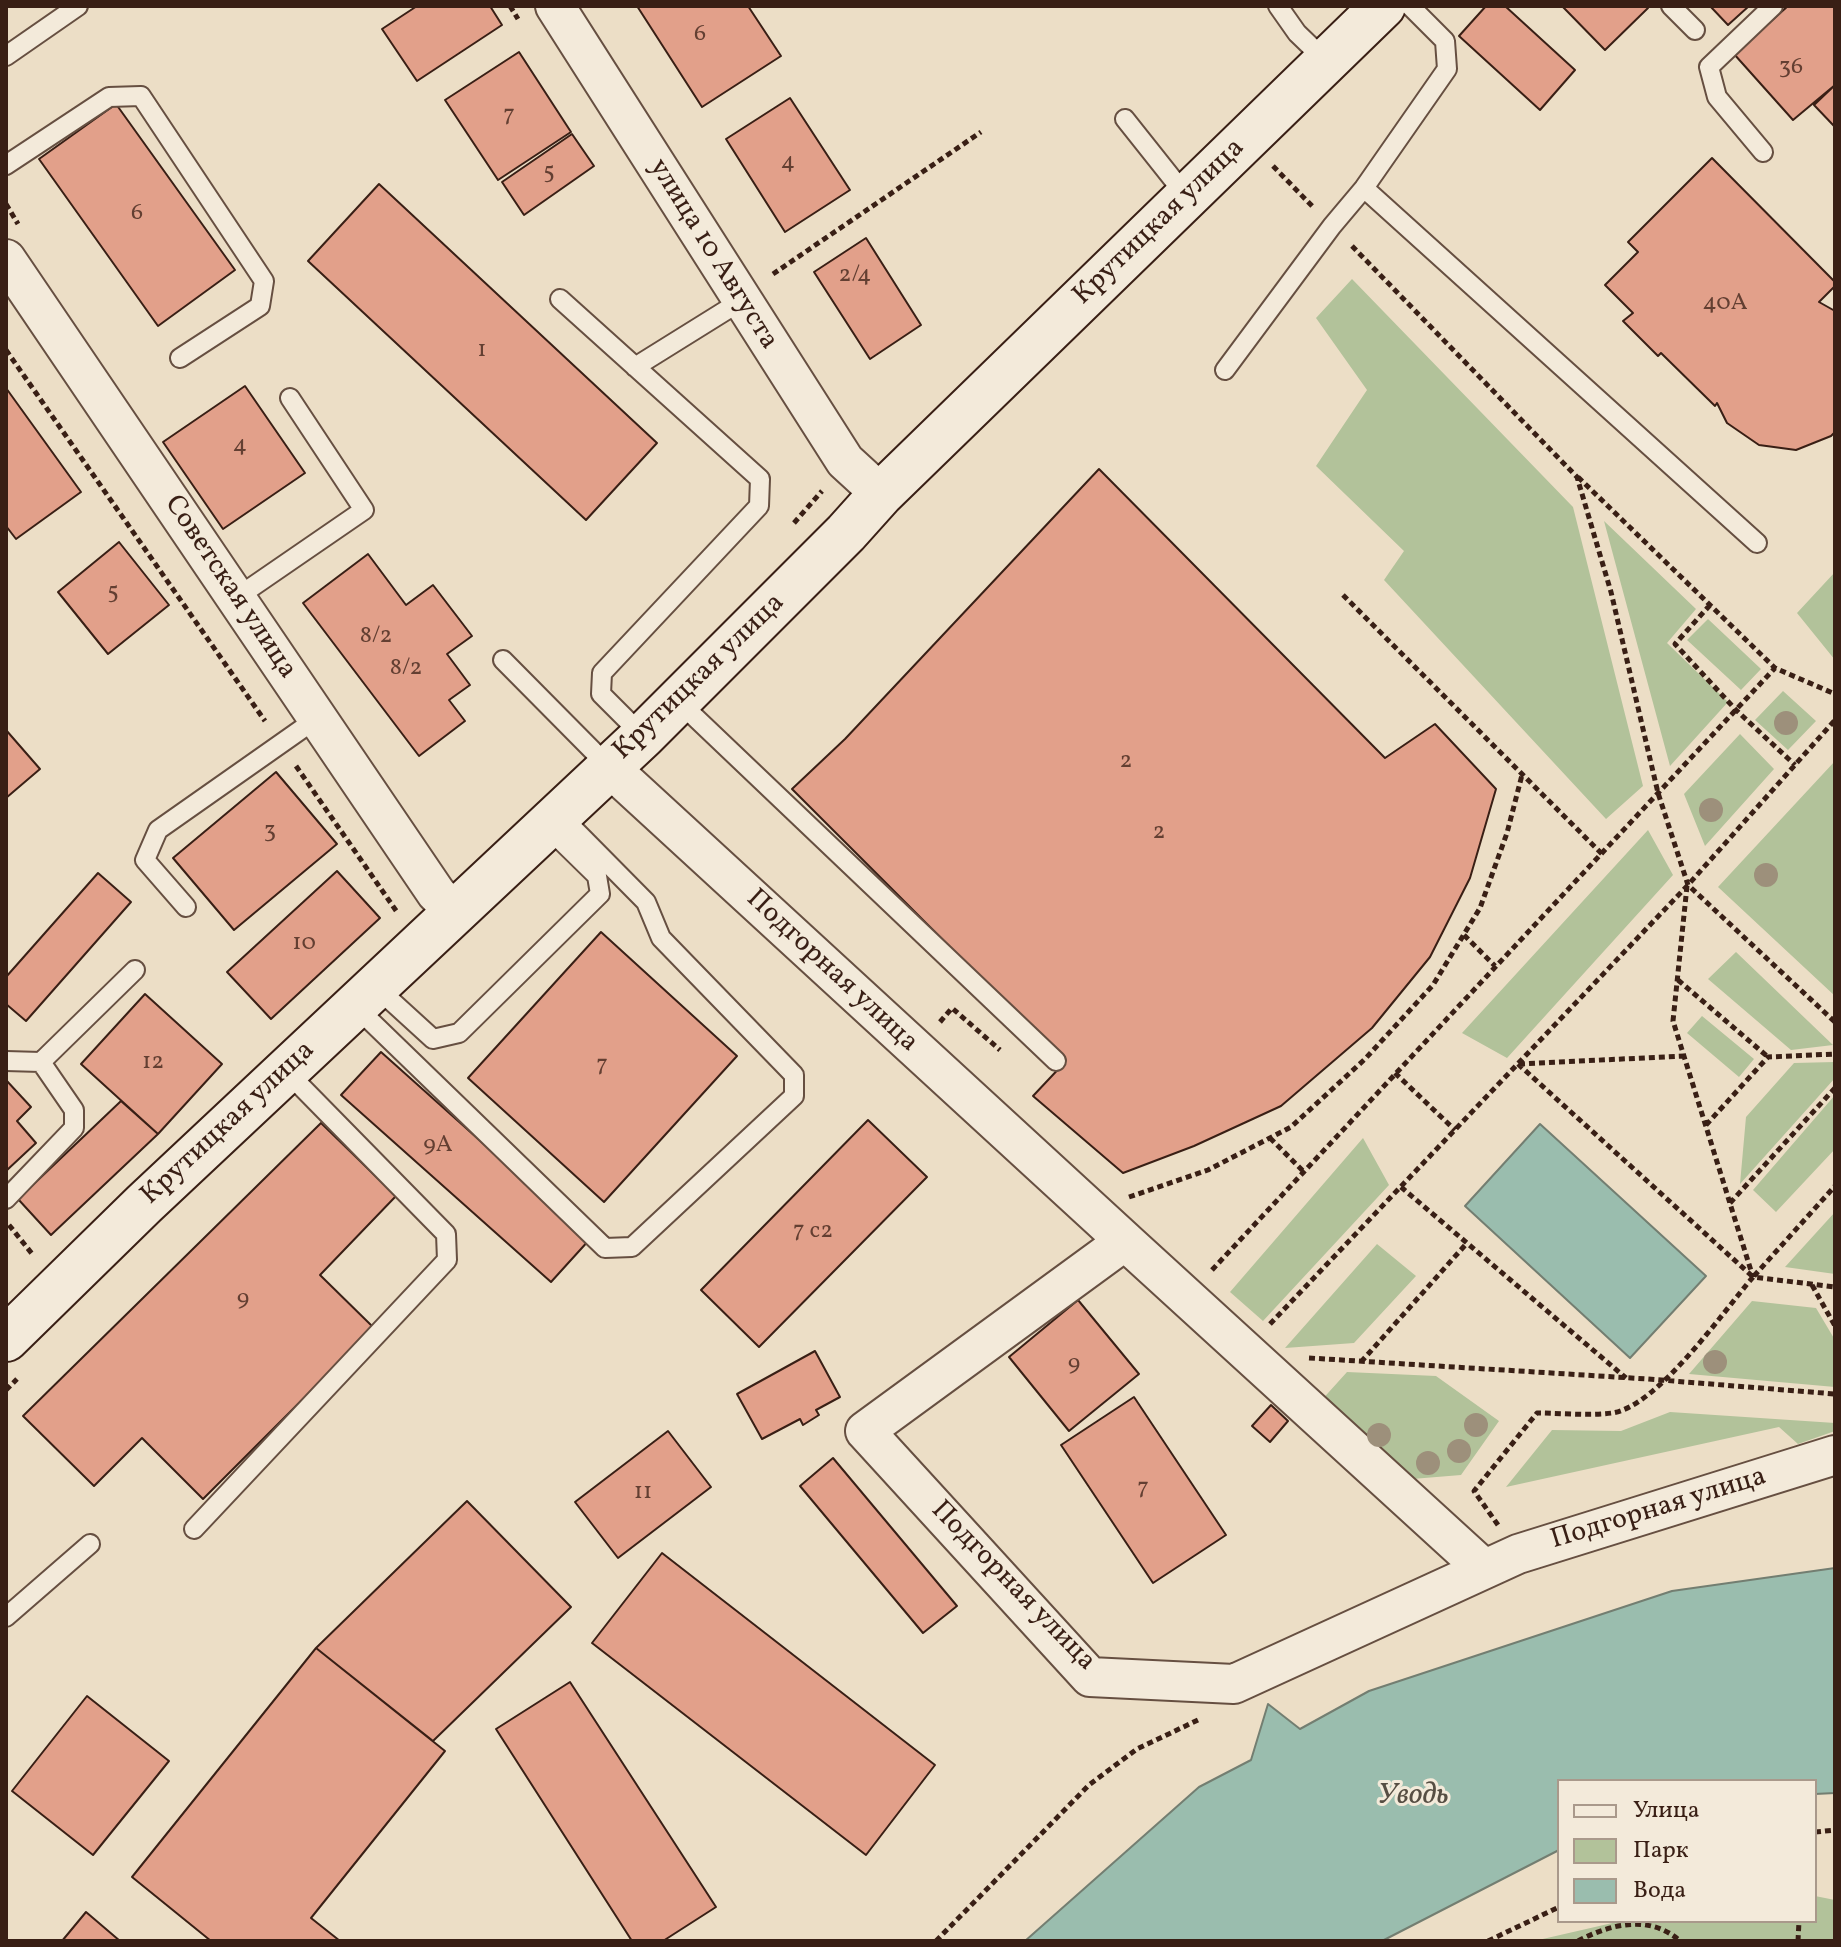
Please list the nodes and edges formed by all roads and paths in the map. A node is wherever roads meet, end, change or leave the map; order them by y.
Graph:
1 (78, 6) edge
2 (555, 6) edge
3 (1278, 6) edge
4 (1383, 6) edge
5 (1410, 6) edge
6 (1671, 6) edge
7 (1773, 6) edge
8 (1695, 30) dead end
9 (6, 56) edge
10 (1327, 61) junction
11 (1125, 119) dead end
12 (981, 132) dead end
13 (1763, 152) dead end
14 (1269, 162) dead end
15 (6, 165) edge
16 (1364, 188) junction
17 (1187, 197) junction
18 (1332, 226) junction
19 (6, 259) edge
20 (773, 274) dead end
21 (560, 299) dead end
22 (741, 301) junction
23 (6, 350) edge
24 (180, 358) dead end
25 (635, 367) junction
26 (1225, 370) dead end
27 (290, 398) dead end
28 (1577, 477) junction
29 (881, 494) junction
30 (1757, 543) dead end
31 (1343, 595) dead end
32 (236, 598) junction
33 (1710, 605) junction
34 (503, 660) dead end
35 (1775, 668) junction
36 (1835, 694) edge
37 (678, 701) junction
38 (1736, 710) junction
39 (316, 719) junction
40 (1835, 720) edge
41 (643, 736) junction
42 (281, 744) junction
43 (1795, 765) junction
44 (609, 767) junction
45 (1522, 775) junction
46 (1658, 793) junction
47 (553, 820) junction
48 (1603, 855) junction
49 (1688, 885) junction
50 (186, 907) dead end
51 (455, 913) junction
52 (405, 923) dead end
53 (1464, 935) junction
54 (1495, 966) junction
55 (135, 970) dead end
56 (1678, 980) junction
57 (366, 996) junction
58 (965, 1019) dead end
59 (1835, 1022) edge
60 (934, 1028) dead end
61 (1835, 1054) edge
62 (1684, 1056) junction
63 (1768, 1057) junction
64 (6, 1061) edge
65 (1056, 1061) dead end
66 (41, 1062) junction
67 (1518, 1064) junction
68 (286, 1071) junction
69 (1395, 1073) junction
70 (1835, 1088) edge
71 (1706, 1126) junction
72 (1455, 1130) junction
73 (1270, 1138) junction
74 (1303, 1171) junction
75 (1835, 1186) edge
76 (1401, 1187) junction
77 (1127, 1198) dead end
78 (6, 1199) edge
79 (1730, 1203) junction
80 (6, 1221) edge
81 (1125, 1241) junction
82 (1467, 1243) junction
83 (42, 1265) dead end
84 (1208, 1274) dead end
85 (1753, 1277) junction
86 (1811, 1284) junction
87 (1835, 1287) edge
88 (11, 1326) edge
89 (1835, 1326) edge
90 (1243, 1352) junction
91 (1360, 1363) junction
92 (1627, 1379) junction
93 (1666, 1380) junction
94 (1835, 1394) edge
95 (1835, 1455) edge
96 (1474, 1491) dead end
97 (194, 1529) dead end
98 (90, 1544) dead end
99 (1483, 1568) junction
100 (6, 1617) edge
101 (1557, 1908) edge
102 (1488, 1941) edge
103 (1578, 1941) edge
104 (1680, 1941) edge

1 - 9 lane
2 - 22 street, улица 10 Августа
3 - 10 lane
4 - 10 street, Крутицкая улица
5 - 16 lane
6 - 8 lane
7 - 13 lane
10 - 17 street, Крутицкая улица
11 - 17 lane
12 - 20 path
14 - 18 path
15 - 24 lane
16 - 18 lane
16 - 30 lane
17 - 29 street, Крутицкая улица
18 - 26 lane
18 - 28 path
19 - 32 street, Советская улица
21 - 25 lane
22 - 25 lane
22 - 29 street, улица 10 Августа
23 - 42 path
25 - 41 lane
27 - 32 lane
28 - 33 path
28 - 46 path
29 - 37 street, Крутицкая улица
31 - 45 path
32 - 39 street, Советская улица
33 - 35 path
33 - 38 path
34 - 44 lane
35 - 36 path
35 - 38 path
37 - 41 street, Крутицкая улица
37 - 65 lane
38 - 43 path
38 - 46 path
39 - 42 lane
39 - 51 street, Советская улица
40 - 43 path
41 - 44 street, Крутицкая улица
42 - 50 lane
42 - 52 path
43 - 49 path
44 - 47 street, Крутицкая улица
44 - 81 street, Подгорная улица
45 - 48 path
45 - 53 path
46 - 48 path
46 - 49 path
47 - 51 street, Крутицкая улица
47 - 57 lane
47 - 57 lane
48 - 54 path
49 - 56 path
49 - 59 path
49 - 67 path
51 - 57 street, Крутицкая улица
53 - 54 path
53 - 73 path
54 - 69 path
55 - 66 lane
56 - 62 path
56 - 63 path
57 - 68 street, Крутицкая улица
58 - 60 path
61 - 63 path
62 - 67 path
62 - 71 path
63 - 71 path
64 - 66 lane
66 - 78 lane
67 - 72 path
67 - 85 path
68 - 88 street, Крутицкая улица
68 - 97 lane
69 - 72 path
69 - 74 path
70 - 79 path
71 - 79 path
72 - 76 path
73 - 74 path
73 - 77 path
74 - 84 path
75 - 85 path
76 - 82 path
76 - 90 path
79 - 85 path
80 - 83 path
81 - 90 street, Подгорная улица
81 - 99 street, Подгорная улица
82 - 91 path
82 - 92 path
85 - 86 path
85 - 93 path
86 - 87 path
86 - 89 path
90 - 91 path
90 - 99 street, Подгорная улица
91 - 92 path
92 - 93 path
93 - 94 path
93 - 96 path
95 - 99 street, Подгорная улица
98 - 100 lane
101 - 102 path
103 - 104 path

